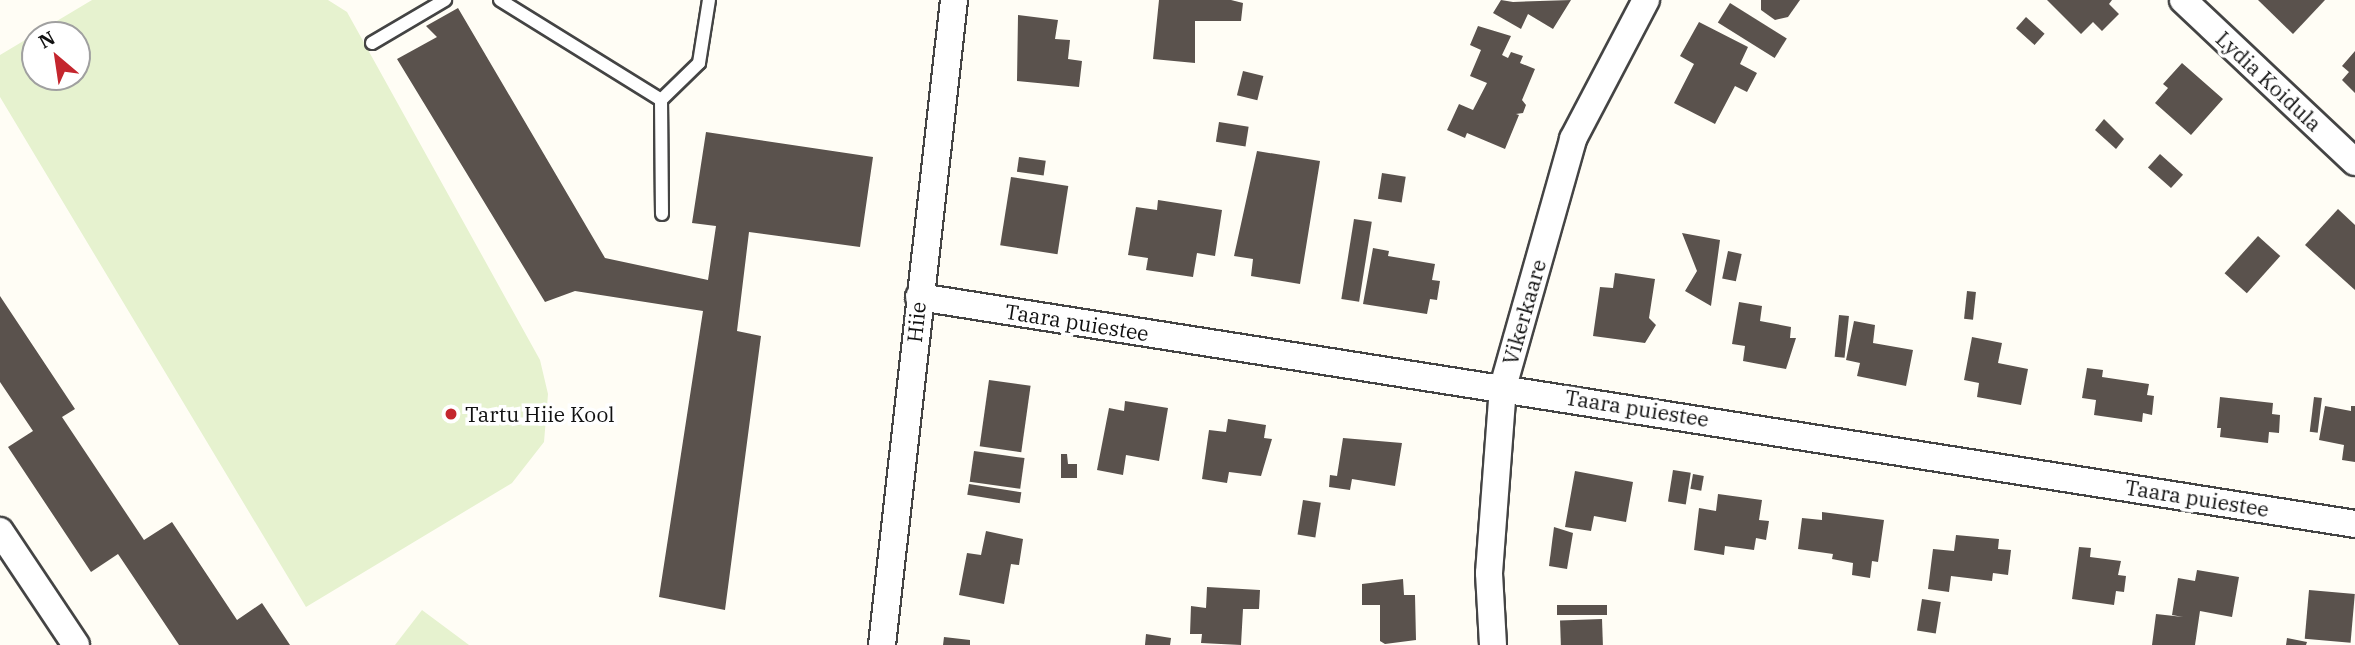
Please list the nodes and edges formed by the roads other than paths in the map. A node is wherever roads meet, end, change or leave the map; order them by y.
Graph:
1 (445, 0) edge
2 (500, 0) edge
3 (709, 0) edge
4 (954, 0) edge
5 (1646, 0) edge
6 (2183, 0) edge
7 (372, 43) dead end
8 (662, 100) junction
9 (2355, 162) edge
10 (662, 214) dead end
11 (919, 297) junction
12 (1503, 387) junction
13 (2355, 524) edge
14 (0, 531) edge
15 (76, 645) edge
16 (882, 645) edge
17 (1493, 645) edge

1 - 7 lane
2 - 8 lane
3 - 8 lane
4 - 11 street, Hiie
5 - 12 street, Vikerkaare
6 - 9 street, Lydia Koidula
8 - 10 lane
11 - 12 street, Taara puiestee
11 - 16 street, Hiie
12 - 13 street, Taara puiestee
12 - 17 street, Vikerkaare
14 - 15 street

